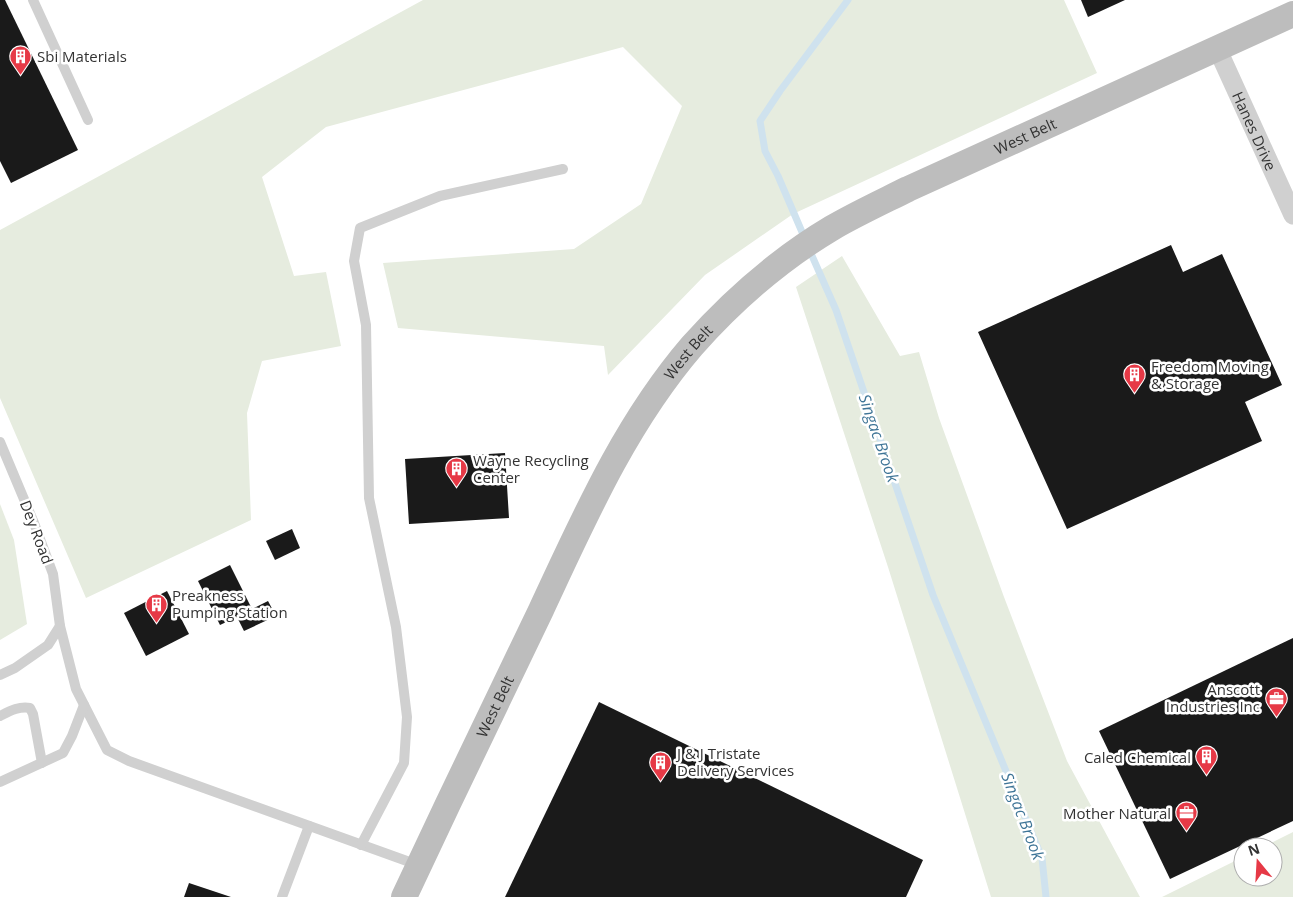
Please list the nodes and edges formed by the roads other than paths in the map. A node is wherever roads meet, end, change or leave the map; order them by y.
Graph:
1 (33, 0) edge
2 (1293, 14) edge
3 (1217, 48) junction
4 (88, 120) dead end
5 (563, 169) dead end
6 (1293, 215) edge
7 (0, 442) edge
8 (60, 626) junction
9 (0, 675) edge
10 (84, 704) junction
11 (0, 716) edge
12 (42, 763) junction
13 (0, 782) edge
14 (309, 826) junction
15 (360, 845) junction
16 (419, 866) junction
17 (282, 897) edge
18 (404, 897) edge

1 - 4 lane
2 - 3 main road, West Belt
3 - 6 street, Hanes Drive
3 - 16 main road, West Belt
5 - 15 lane
7 - 8 lane, Dey Road
8 - 9 lane
8 - 10 lane, Dey Road
10 - 12 lane
10 - 14 lane, Dey Road
11 - 12 lane
12 - 13 lane
14 - 15 lane, Dey Road
14 - 17 lane
15 - 16 lane, Dey Road
16 - 18 main road, West Belt

